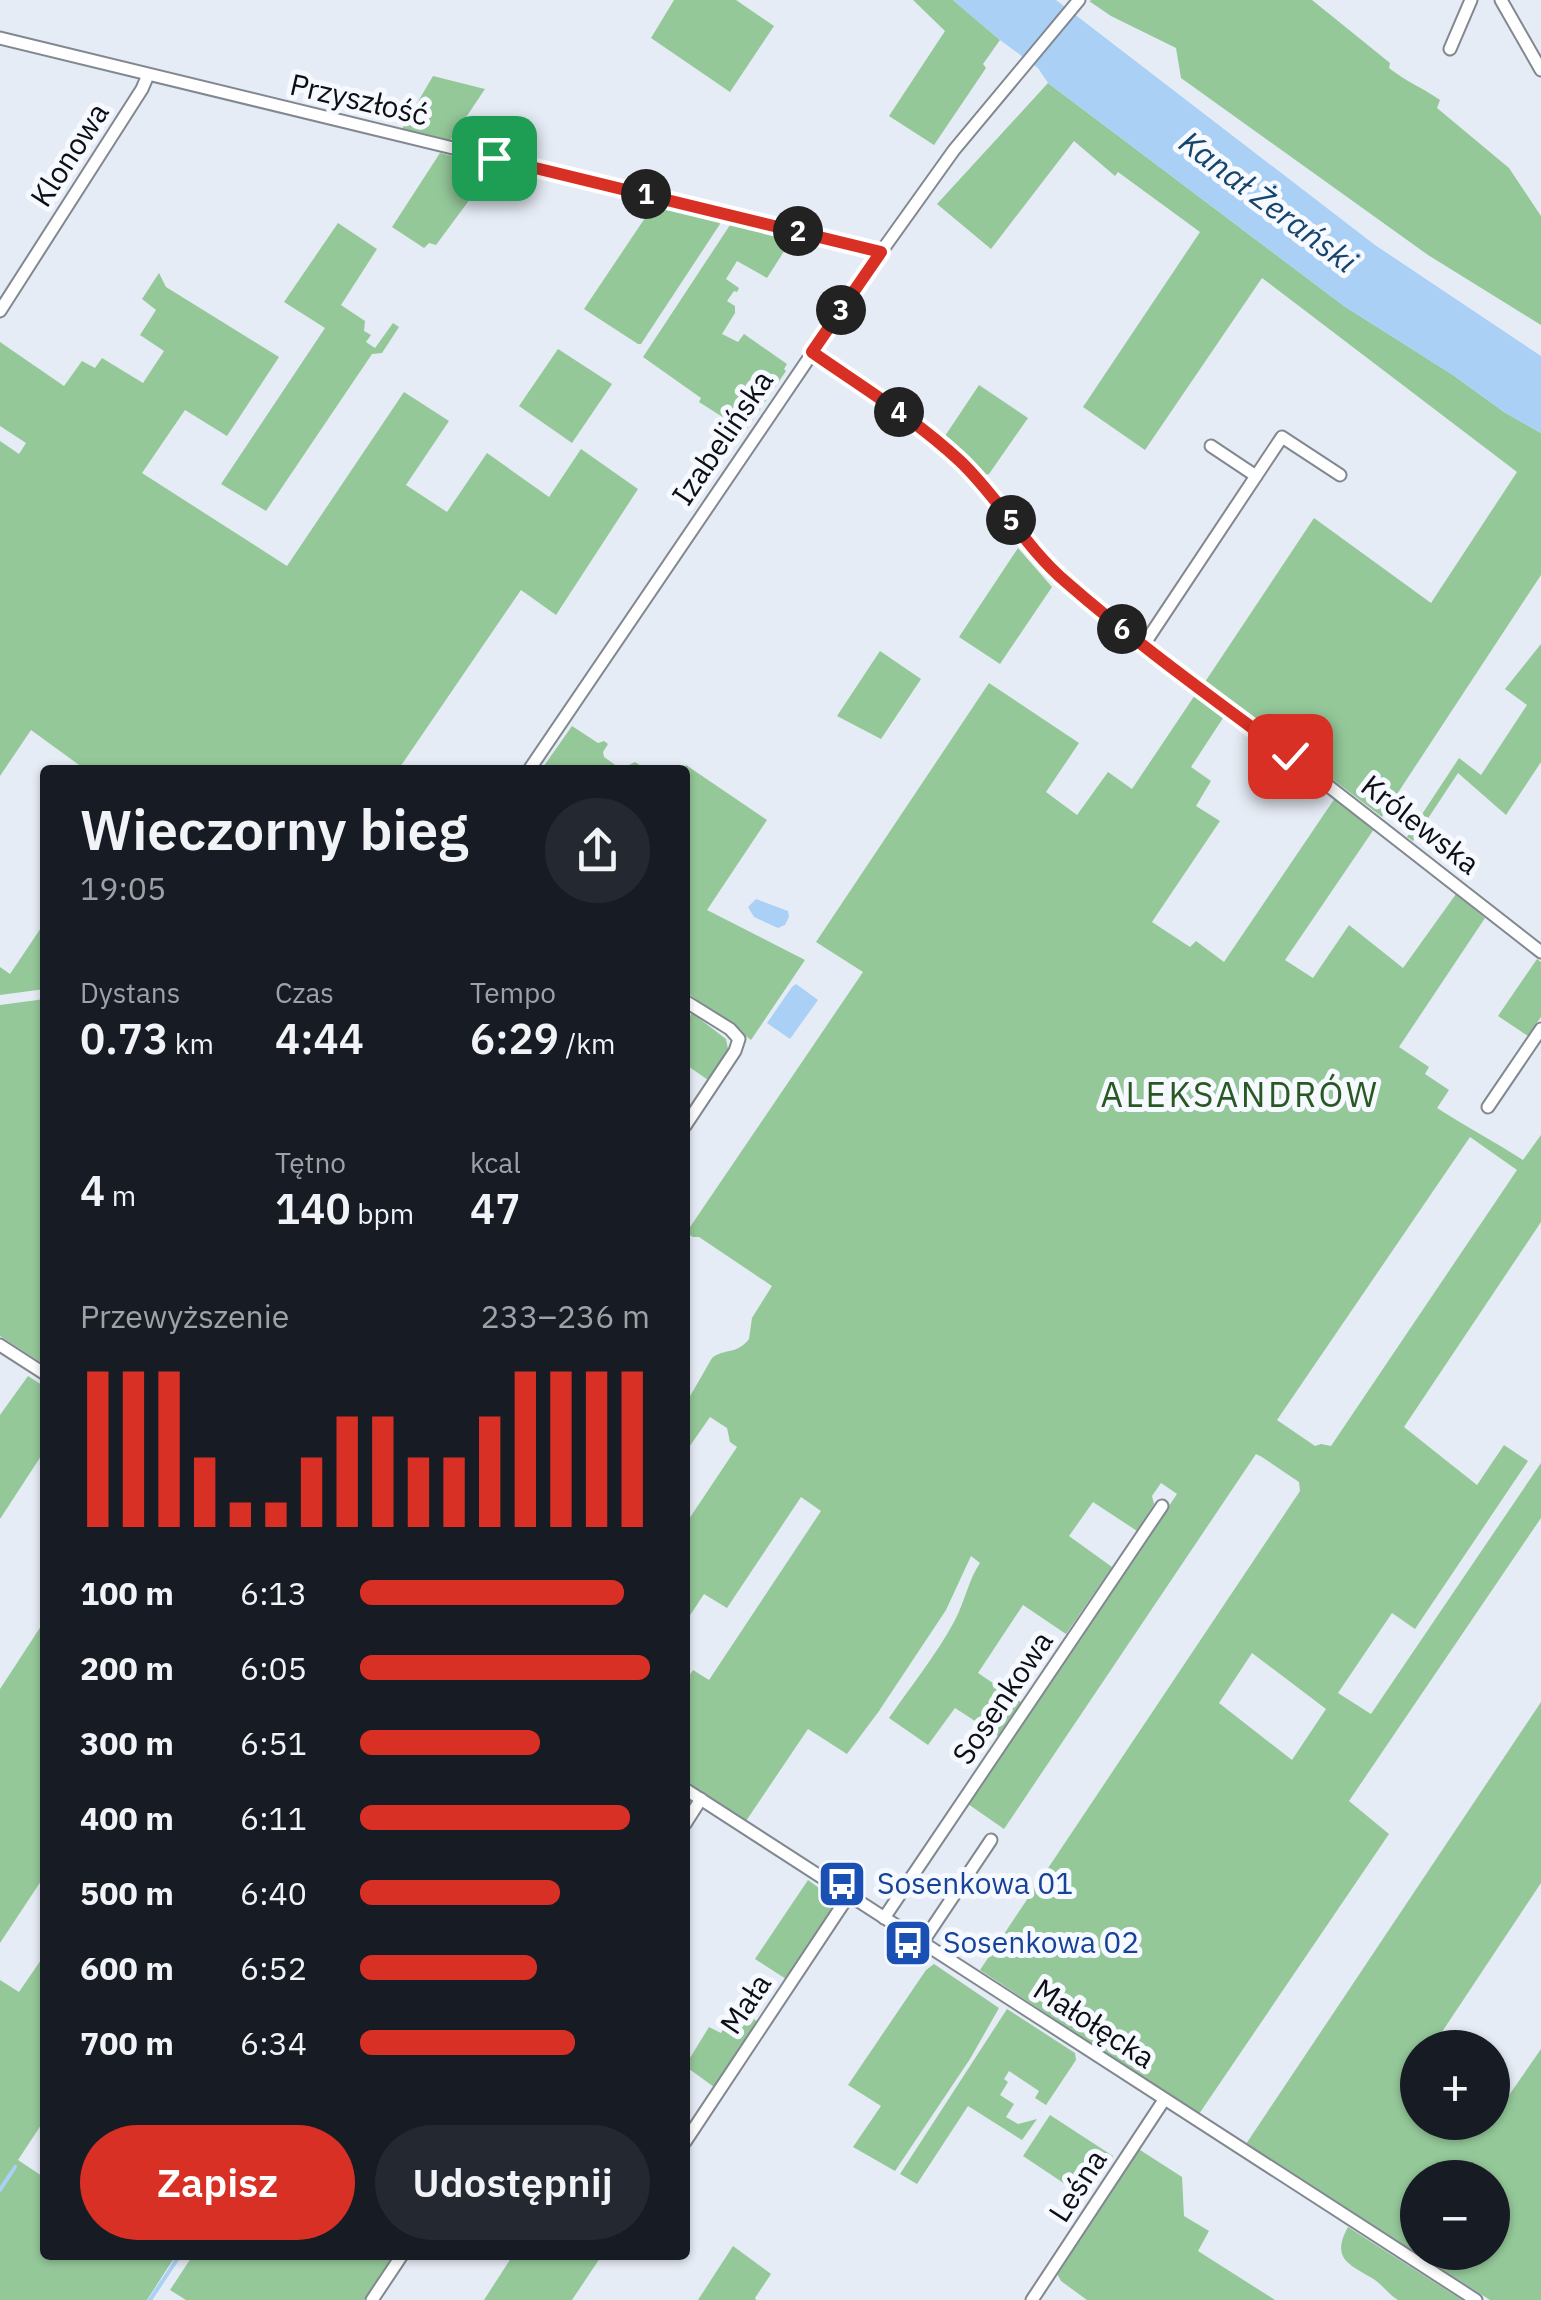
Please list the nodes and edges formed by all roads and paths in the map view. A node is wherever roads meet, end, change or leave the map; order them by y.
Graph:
1 (1079, 0) edge
2 (1472, 0) edge
3 (1502, 0) edge
4 (0, 38) edge
5 (1450, 49) dead end
6 (1541, 70) edge
7 (148, 75) junction
8 (881, 252) junction
9 (0, 311) edge
10 (812, 352) junction
11 (1210, 446) dead end
12 (1340, 475) dead end
13 (1256, 476) junction
14 (1143, 646) junction
15 (532, 765) edge
16 (1541, 952) edge
17 (690, 1005) edge
18 (1541, 1029) edge
19 (1488, 1107) dead end
20 (690, 1118) edge
21 (0, 1344) edge
22 (40, 1371) edge
23 (1162, 1506) dead end
24 (690, 1792) edge
25 (701, 1799) junction
26 (690, 1816) edge
27 (990, 1840) dead end
28 (849, 1895) junction
29 (884, 1918) junction
30 (922, 1943) junction
31 (1164, 2100) junction
32 (690, 2134) edge
33 (399, 2260) edge
34 (372, 2300) edge
35 (1032, 2300) edge
36 (1476, 2300) edge

1 - 8 street, Izabelińska
2 - 5 street
3 - 6 street
4 - 7 street, Przyszłość
7 - 8 street, Przyszłość
7 - 9 street, Klonowa
8 - 10 street, Izabelińska
10 - 14 street, Królewska
10 - 15 street, Izabelińska
11 - 13 street
12 - 13 street
13 - 14 street
14 - 16 street, Królewska
17 - 20 street
18 - 19 street
21 - 22 street
23 - 29 street, Sosenkowa
24 - 25 street, Małołęcka
25 - 26 street
25 - 28 street, Małołęcka
27 - 30 street
28 - 29 street, Małołęcka
28 - 32 street, Mała
29 - 30 street, Małołęcka
30 - 31 street, Małołęcka
31 - 35 street, Leśna
31 - 36 street, Małołęcka
33 - 34 street

